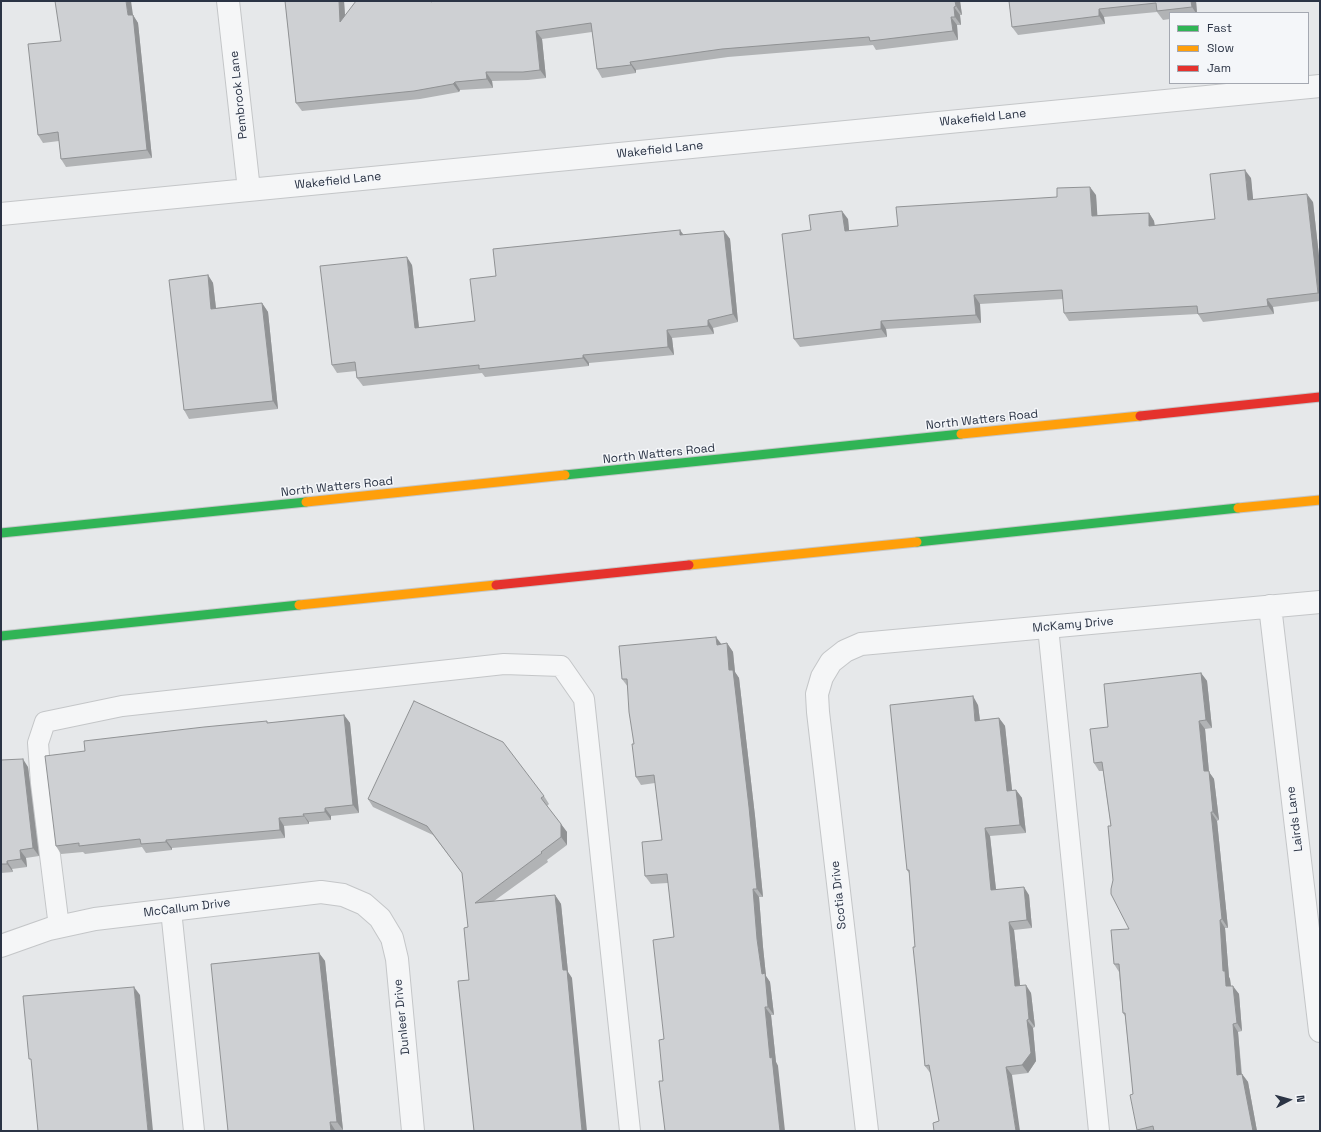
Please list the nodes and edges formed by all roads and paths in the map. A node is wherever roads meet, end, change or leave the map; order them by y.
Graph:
1 (228, 1) edge
2 (1320, 86) edge
3 (249, 190) junction
4 (1, 214) edge
5 (1320, 398) edge
6 (1320, 500) edge
7 (1, 533) edge
8 (1320, 602) edge
9 (1270, 606) junction
10 (1048, 627) junction
11 (1, 636) edge
12 (831, 662) joint
13 (171, 910) junction
14 (372, 911) joint
15 (59, 927) junction
16 (1, 946) edge
17 (1320, 1031) edge
18 (194, 1131) edge
19 (413, 1131) edge
20 (630, 1131) edge
21 (866, 1131) edge
22 (1099, 1131) edge

1 - 3 street, Pembrook Lane
2 - 3 street, Wakefield Lane
3 - 4 street, Wakefield Lane
5 - 7 main road, North Watters Road
6 - 11 main road
8 - 9 street, McKamy Drive
9 - 10 street, McKamy Drive
9 - 17 street, Lairds Lane
10 - 12 street, McKamy Drive
10 - 22 lane
12 - 21 street, Scotia Drive
13 - 14 street, McCallum Drive
13 - 15 street, McCallum Drive
13 - 18 lane
14 - 19 street, Dunleer Drive
15 - 16 street, McCallum Drive
15 - 20 lane

